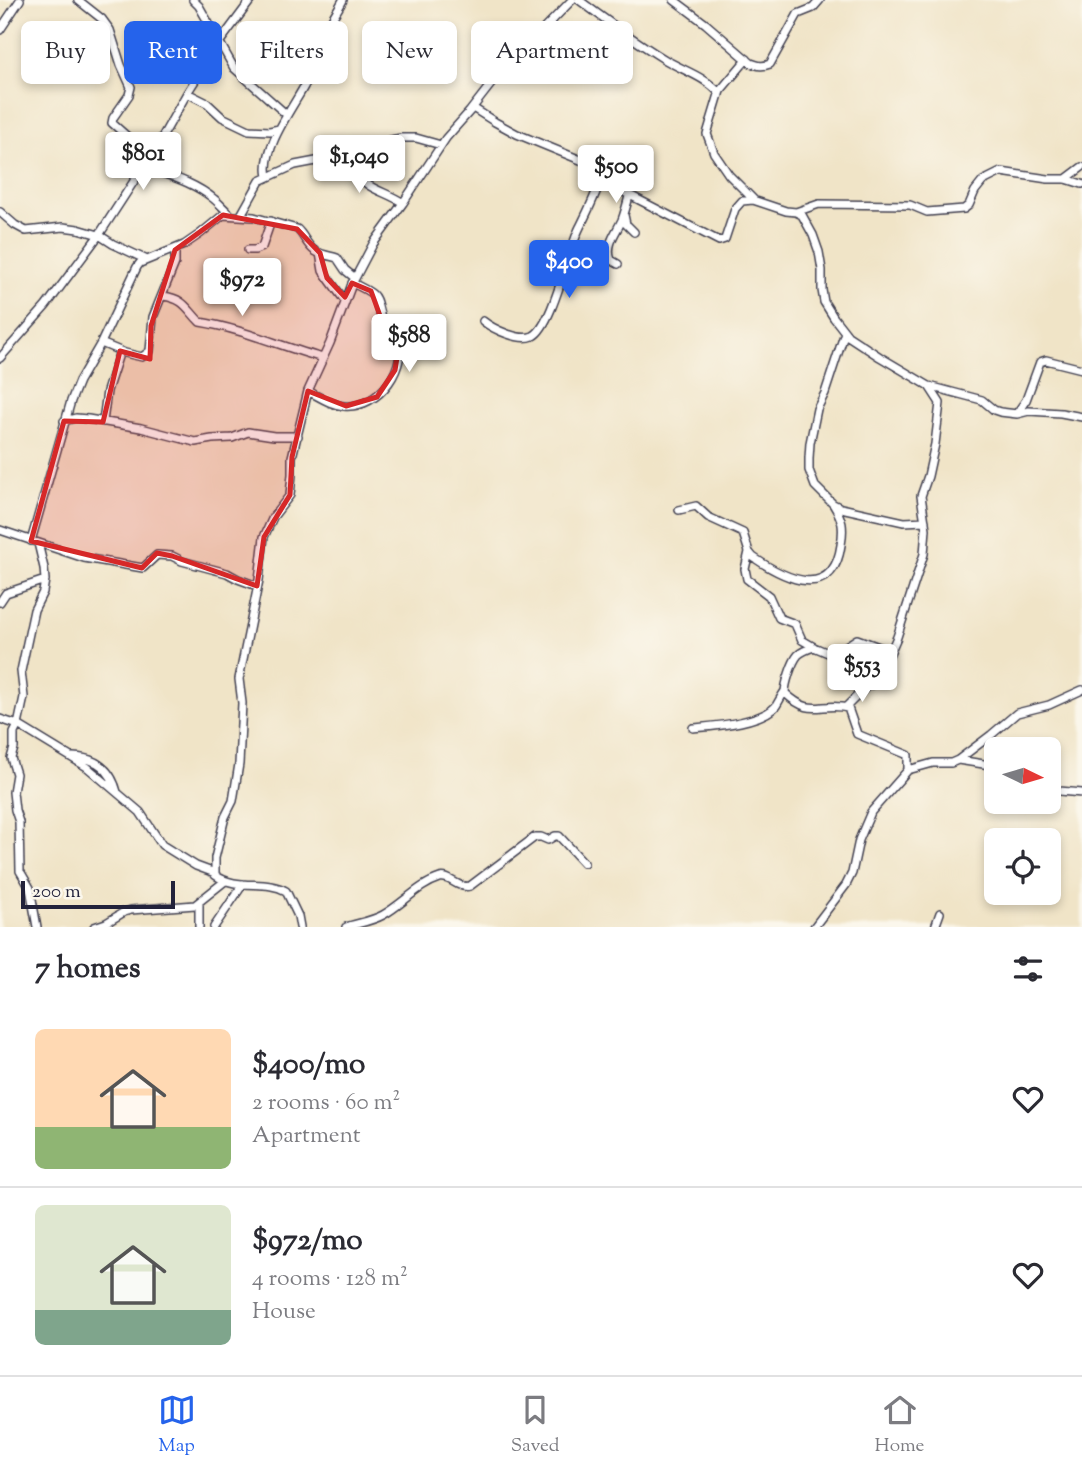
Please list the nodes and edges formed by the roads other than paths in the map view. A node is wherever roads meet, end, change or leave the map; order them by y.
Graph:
1 (20, 0) edge
2 (78, 0) edge
3 (193, 0) edge
4 (251, 0) edge
5 (343, 0) edge
6 (572, 0) edge
7 (579, 0) edge
8 (674, 0) edge
9 (820, 0) edge
10 (207, 21) edge
11 (0, 30) edge
12 (222, 39) edge
13 (222, 48) edge
14 (747, 59) junction
15 (193, 84) edge
16 (187, 93) junction
17 (719, 93) junction
18 (473, 108) junction
19 (287, 115) junction
20 (279, 129) junction
21 (441, 145) junction
22 (152, 152) junction
23 (348, 154) junction
24 (143, 166) junction
25 (1082, 167) edge
26 (268, 176) junction
27 (601, 178) junction
28 (1066, 178) junction
29 (1082, 184) edge
30 (629, 196) junction
31 (753, 200) junction
32 (403, 203) junction
33 (0, 212) edge
34 (796, 212) junction
35 (230, 214) junction
36 (624, 214) junction
37 (241, 215) junction
38 (271, 221) junction
39 (634, 232) dead end
40 (99, 236) junction
41 (175, 250) junction
42 (248, 250) dead end
43 (320, 253) junction
44 (147, 260) junction
45 (618, 264) dead end
46 (353, 281) junction
47 (163, 296) junction
48 (345, 301) junction
49 (483, 321) dead end
50 (845, 332) junction
51 (101, 343) junction
52 (120, 351) junction
53 (0, 358) edge
54 (323, 358) junction
55 (1082, 369) edge
56 (929, 386) junction
57 (308, 391) junction
58 (1017, 414) junction
59 (1082, 417) edge
60 (64, 421) junction
61 (103, 422) junction
62 (298, 436) junction
63 (833, 503) junction
64 (679, 510) dead end
65 (925, 521) junction
66 (0, 530) edge
67 (15, 536) junction
68 (0, 539) edge
69 (34, 542) junction
70 (749, 552) junction
71 (45, 580) junction
72 (257, 586) junction
73 (0, 603) edge
74 (814, 647) junction
75 (890, 651) junction
76 (1082, 690) edge
77 (785, 691) junction
78 (846, 707) junction
79 (0, 719) edge
80 (18, 725) junction
81 (693, 728) dead end
82 (958, 760) junction
83 (984, 764) edge
84 (908, 770) junction
85 (1061, 791) edge
86 (1082, 793) edge
87 (584, 863) dead end
88 (215, 873) junction
89 (225, 881) junction
90 (243, 884) junction
91 (199, 902) junction
92 (940, 913) dead end
93 (37, 927) edge
94 (94, 927) edge
95 (199, 927) edge
96 (214, 927) edge
97 (300, 927) edge
98 (346, 927) edge
99 (814, 927) edge
100 (935, 927) edge

1 - 11 street
2 - 22 street
3 - 10 street
4 - 12 street
5 - 19 street
6 - 18 street
7 - 17 street
8 - 14 street
9 - 14 street
13 - 19 street
14 - 17 street
15 - 16 street
16 - 20 street
16 - 22 street
17 - 31 street
18 - 21 street
18 - 27 street
19 - 20 street
20 - 26 street
21 - 23 street
21 - 32 street
22 - 24 street
23 - 26 street
23 - 32 street
24 - 35 street
24 - 40 street
25 - 28 street
26 - 37 street
27 - 30 street
27 - 49 street
28 - 29 street
28 - 34 street
30 - 31 street
30 - 36 street
31 - 34 street
32 - 46 street
33 - 40 street
34 - 50 street
35 - 37 street
35 - 41 street
36 - 39 street
36 - 45 street
37 - 38 street
38 - 42 street
38 - 43 street
40 - 44 street
40 - 53 street
41 - 44 street
41 - 47 street
43 - 46 street
43 - 48 street
44 - 51 street
46 - 48 street
46 - 57 street
47 - 52 street
47 - 54 street
48 - 54 street
50 - 56 street
50 - 63 street
51 - 52 street
51 - 60 street
52 - 61 street
54 - 57 street
55 - 58 street
56 - 58 street
56 - 65 street
57 - 62 street
58 - 59 street
60 - 61 street
60 - 69 street
61 - 62 street
62 - 72 street
63 - 65 street
63 - 70 street
64 - 70 street
65 - 75 street
66 - 67 street
67 - 68 street
67 - 69 street
69 - 71 street
69 - 72 street
70 - 74 street
71 - 73 street
71 - 80 street
72 - 88 street
74 - 75 street
74 - 77 street
75 - 78 street
76 - 82 street
77 - 78 street
77 - 81 street
78 - 84 street
79 - 80 street
80 - 88 street
80 - 93 street
82 - 83 street
82 - 84 street
84 - 99 street
85 - 86 street
87 - 98 street
88 - 89 street
89 - 90 street
89 - 91 street
90 - 96 street
90 - 97 street
91 - 94 street
91 - 95 street
92 - 100 street

